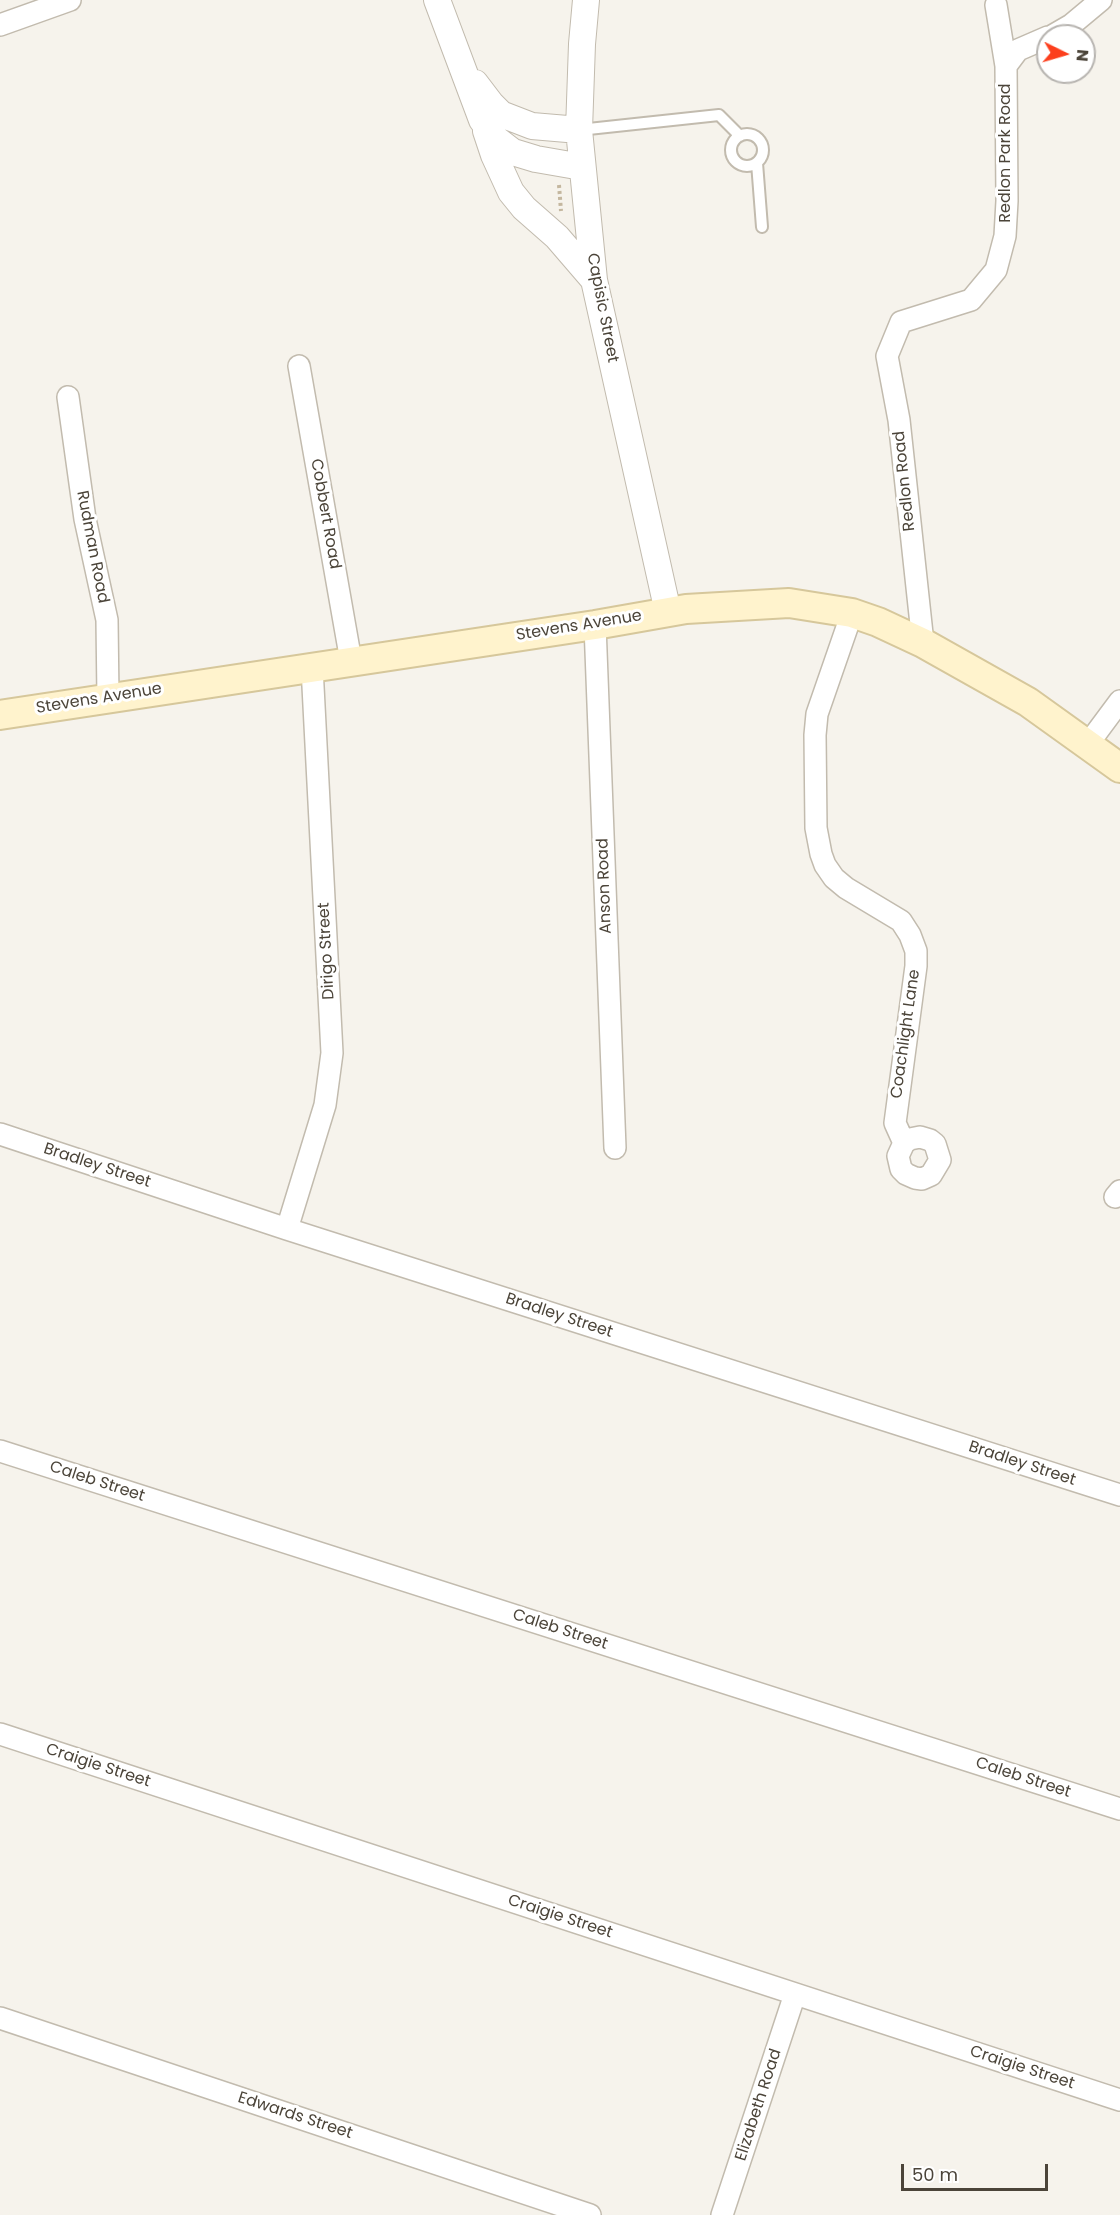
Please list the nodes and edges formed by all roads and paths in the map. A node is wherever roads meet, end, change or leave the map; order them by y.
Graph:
1 (70, 0) edge
2 (437, 0) edge
3 (586, 0) edge
4 (1101, 0) edge
5 (996, 5) dead end
6 (1072, 24) edge
7 (0, 25) edge
8 (1036, 43) edge
9 (461, 64) junction
10 (1006, 66) junction
11 (482, 120) junction
12 (579, 130) junction
13 (740, 136) junction
14 (757, 163) junction
15 (582, 167) junction
16 (559, 184) dead end
17 (561, 216) dead end
18 (762, 227) dead end
19 (594, 280) junction
20 (901, 322) joint
21 (299, 366) dead end
22 (68, 397) dead end
23 (668, 612) junction
24 (852, 614) junction
25 (595, 625) junction
26 (923, 643) junction
27 (351, 661) junction
28 (312, 667) junction
29 (108, 698) junction
30 (1120, 701) edge
31 (0, 715) edge
32 (1088, 744) junction
33 (1120, 768) edge
34 (0, 1134) edge
35 (904, 1143) dead end
36 (615, 1148) dead end
37 (287, 1229) junction
38 (0, 1451) edge
39 (1120, 1495) edge
40 (0, 1734) edge
41 (1120, 1809) edge
42 (795, 1995) junction
43 (0, 2018) edge
44 (1120, 2100) edge
45 (590, 2215) edge
46 (722, 2215) edge

1 - 7 street
2 - 9 street
3 - 12 street, Capisic Street
4 - 6 street, Redlon Park Road
5 - 10 street, Redlon Park Road
8 - 10 street, Redlon Park Road
9 - 11 street
9 - 12 street
10 - 20 street, Redlon Park Road
11 - 15 street
11 - 19 street
12 - 13 lane
12 - 15 street, Capisic Street
13 - 14 lane
13 - 14 lane
14 - 18 lane
15 - 19 street, Capisic Street
16 - 17 path
19 - 23 street, Capisic Street
20 - 26 street, Redlon Road
21 - 27 street, Cobbert Road
22 - 29 street, Rudman Road
23 - 24 main road, Stevens Avenue
23 - 25 main road, Stevens Avenue
24 - 26 main road, Stevens Avenue
24 - 35 street, Coachlight Lane
25 - 27 main road, Stevens Avenue
25 - 36 street, Anson Road
26 - 32 main road, Stevens Avenue
27 - 28 main road, Stevens Avenue
28 - 29 main road, Stevens Avenue
28 - 37 street, Dirigo Street
29 - 31 main road, Stevens Avenue
30 - 32 street
32 - 33 main road, Stevens Avenue
34 - 37 street, Bradley Street
37 - 39 street, Bradley Street
38 - 41 street, Caleb Street
40 - 42 street, Craigie Street
42 - 44 street, Craigie Street
42 - 46 street, Elizabeth Road
43 - 45 street, Edwards Street

